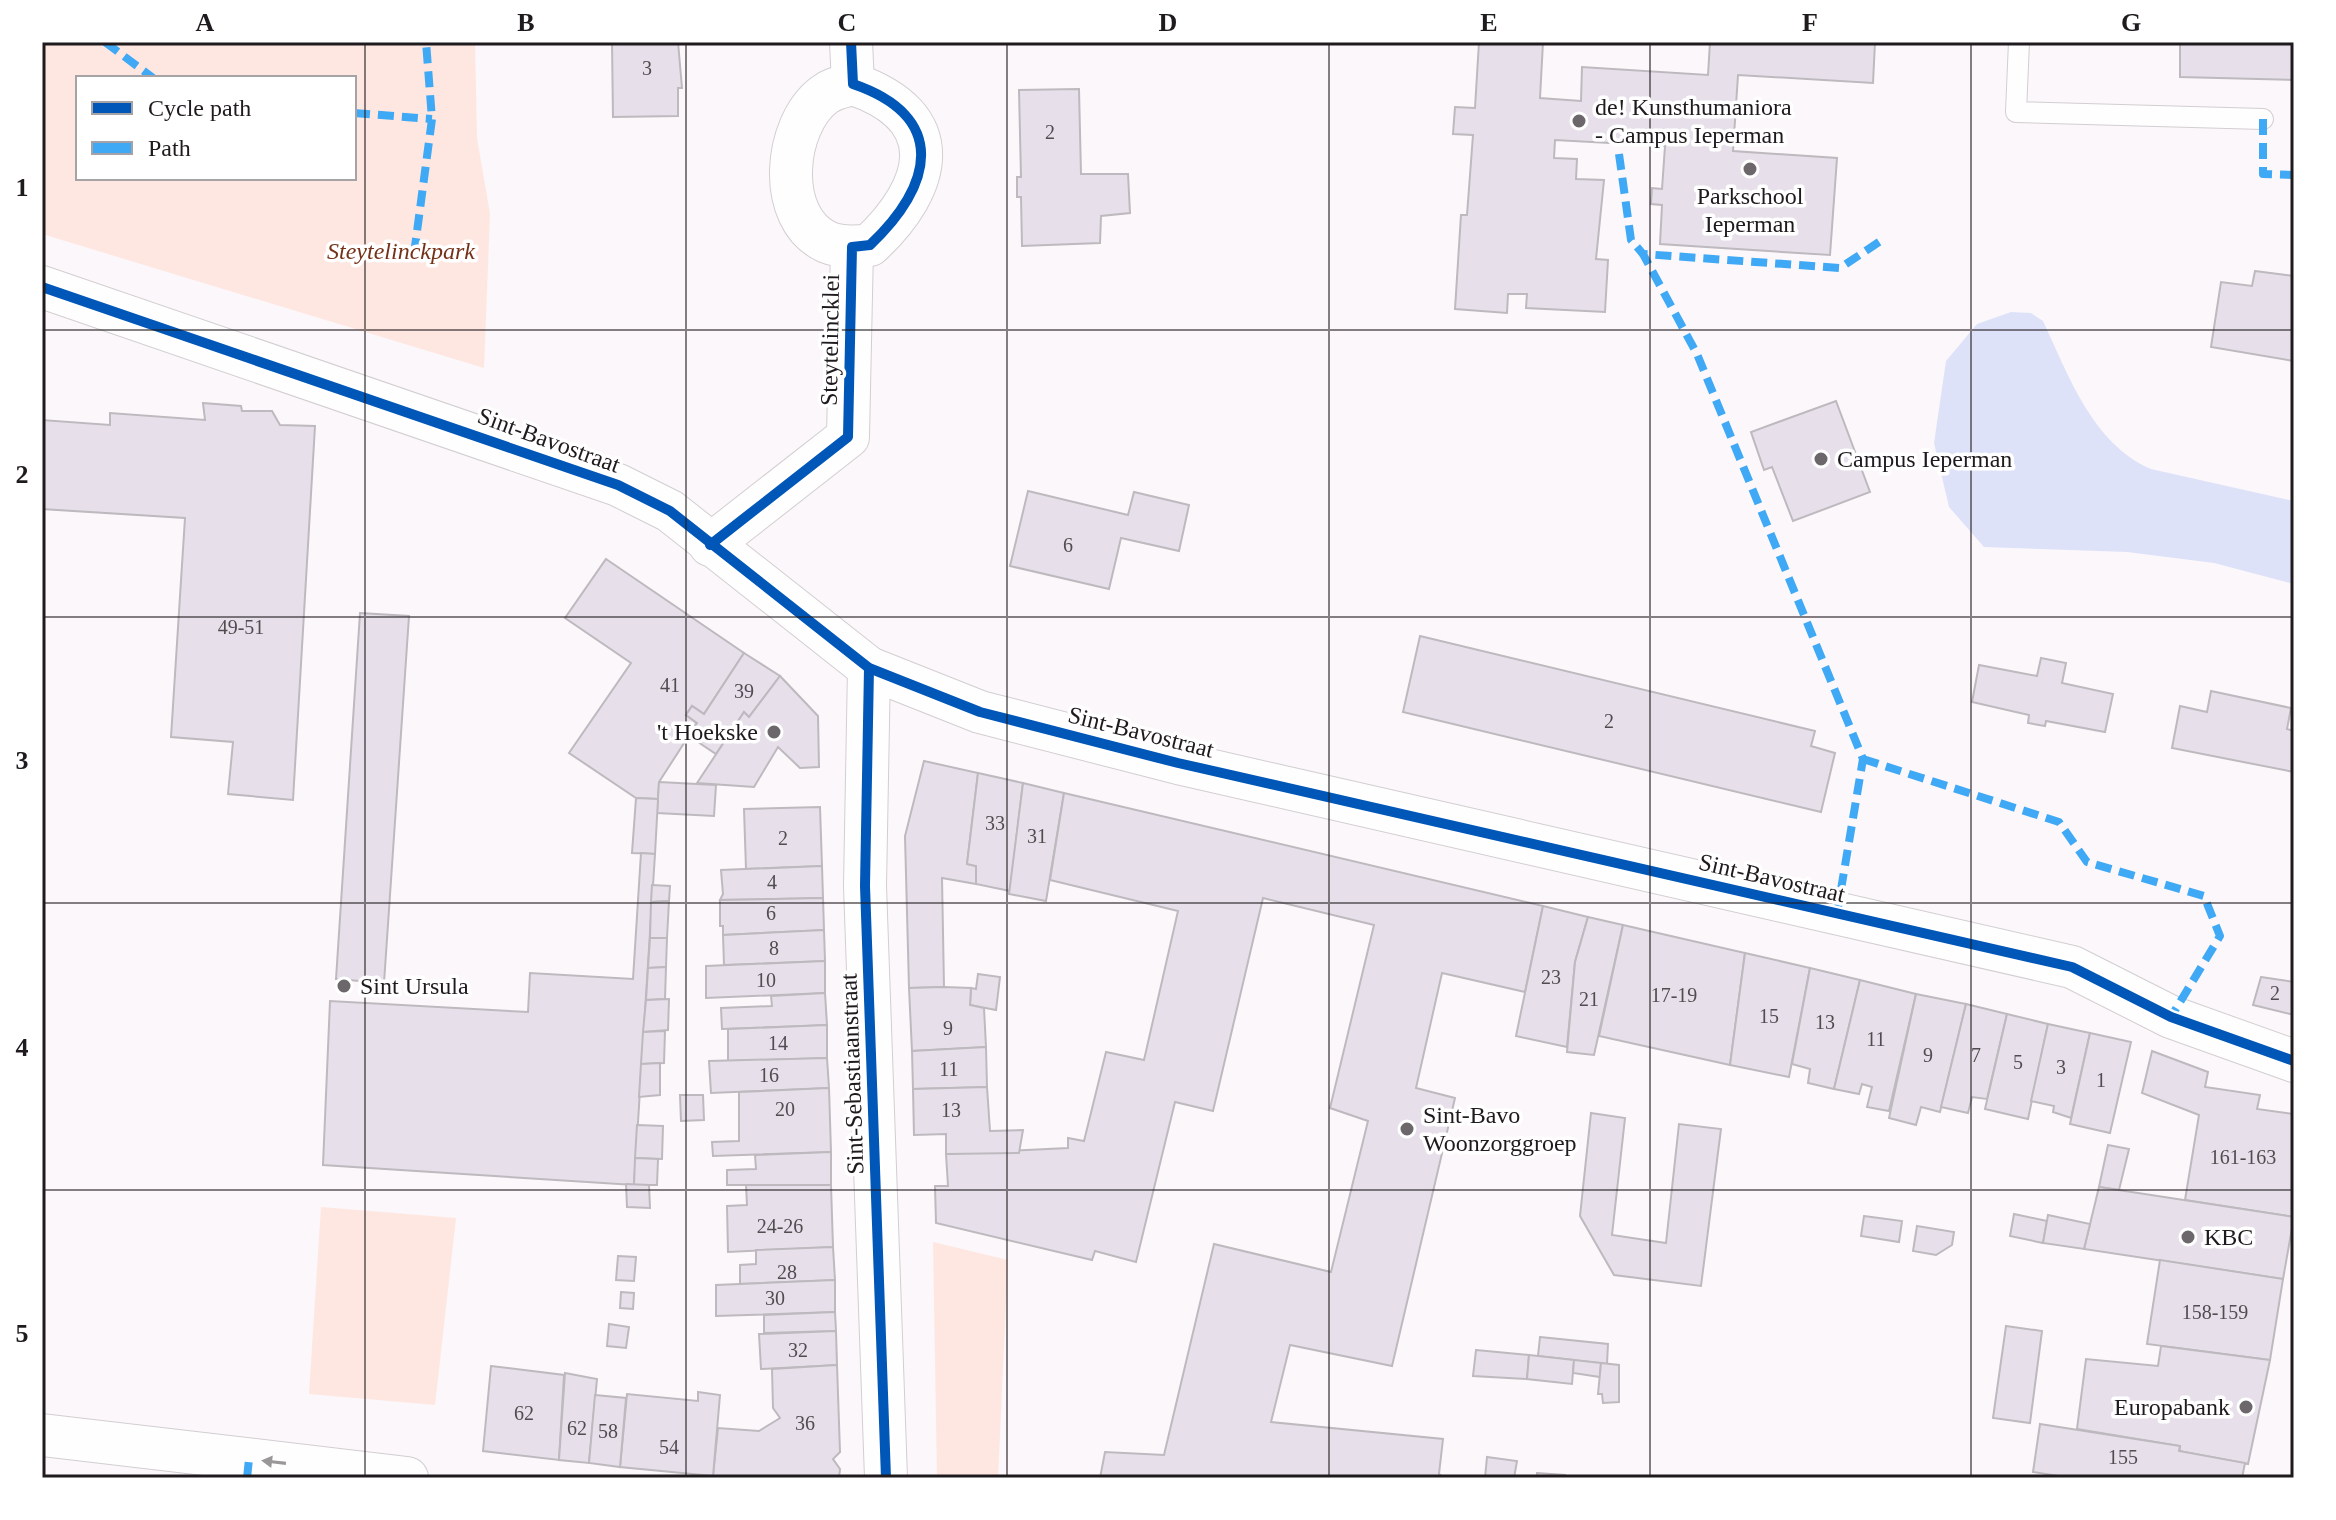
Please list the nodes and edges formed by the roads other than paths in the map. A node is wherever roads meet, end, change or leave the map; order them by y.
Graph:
1 (851, 42) edge
2 (2019, 42) edge
3 (853, 84) junction
4 (2263, 119) dead end
5 (852, 247) junction
6 (42, 287) edge
7 (710, 545) junction
8 (869, 668) junction
9 (2294, 1061) edge
10 (42, 1435) edge
11 (407, 1478) edge
12 (886, 1478) edge

1 - 3 street
2 - 4 lane
3 - 5 street, Steytelincklei
3 - 5 street, Steytelincklei
5 - 7 street, Steytelincklei
6 - 7 street, Sint-Bavostraat
7 - 8 street, Sint-Bavostraat
8 - 9 street, Sint-Bavostraat
8 - 12 street, Sint-Sebastiaanstraat
11 -> 10 street

